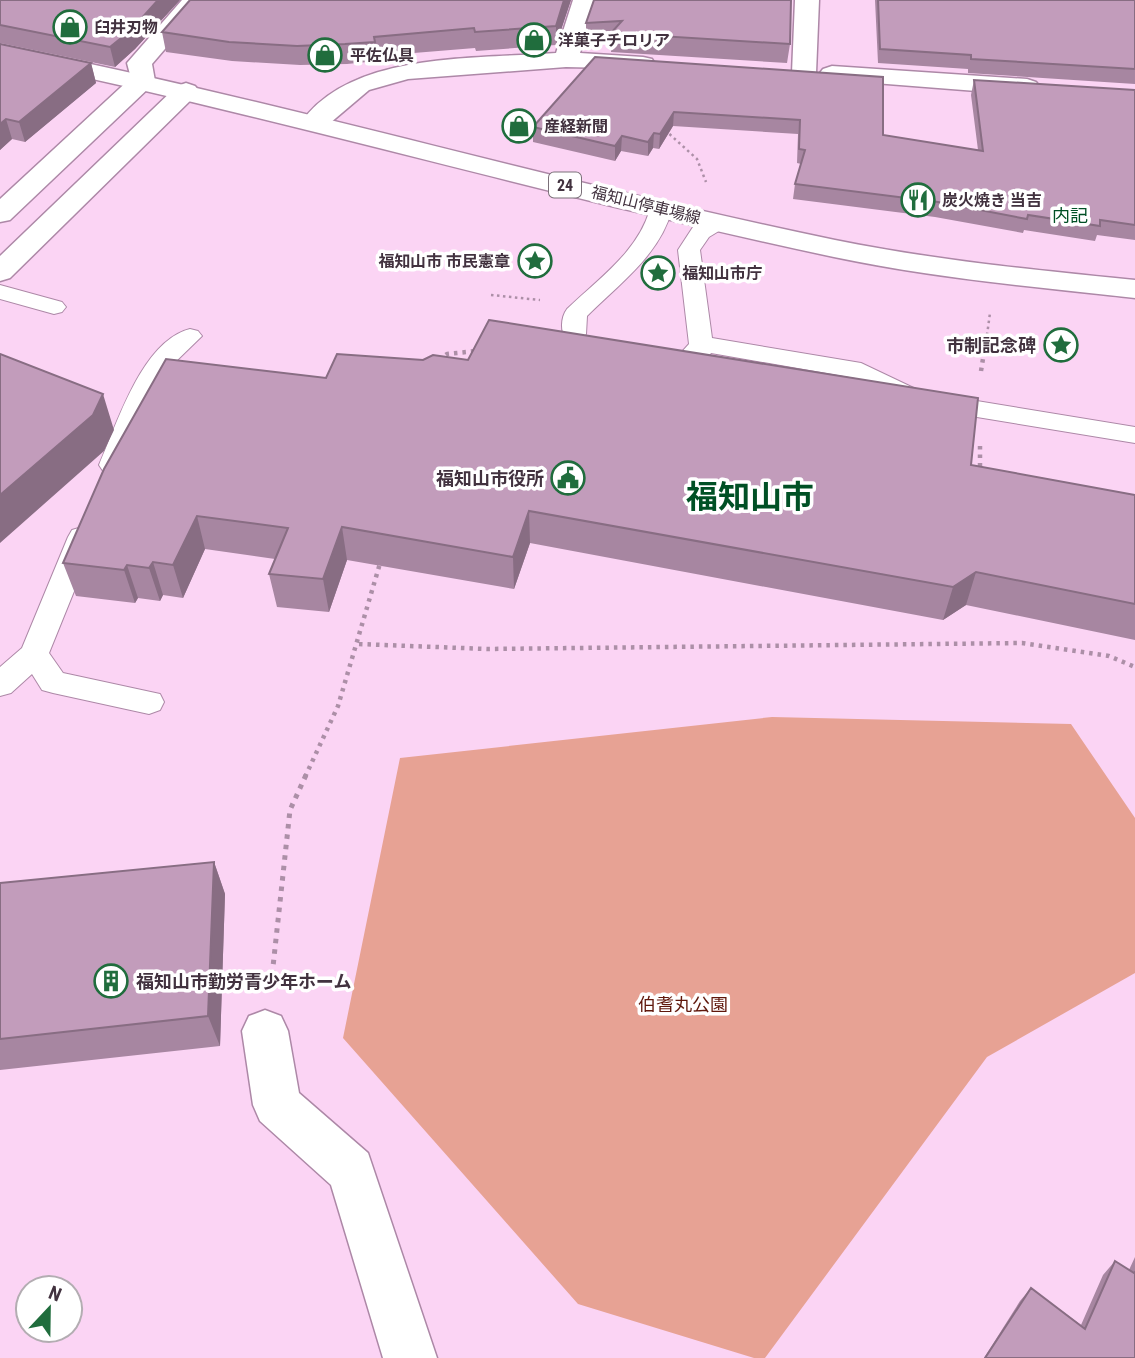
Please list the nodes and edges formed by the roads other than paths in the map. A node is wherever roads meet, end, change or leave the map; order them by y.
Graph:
1 (195, 0) edge
2 (585, 0) edge
3 (807, 0) edge
4 (0, 52) edge
5 (566, 60) junction
6 (672, 66) edge
7 (778, 71) edge
8 (804, 73) junction
9 (142, 81) junction
10 (1052, 89) edge
11 (186, 92) junction
12 (314, 123) junction
13 (661, 209) junction
14 (0, 214) edge
15 (721, 223) junction
16 (0, 272) edge
17 (1135, 289) edge
18 (0, 292) edge
19 (54, 307) dead end
20 (190, 336) dead end
21 (601, 339) edge
22 (701, 344) junction
23 (669, 351) edge
24 (1135, 435) edge
25 (103, 488) edge
26 (92, 513) edge
27 (34, 654) junction
28 (0, 685) edge
29 (149, 702) dead end
30 (265, 1031) road end
31 (410, 1358) edge

1 - 9 street
2 - 5 street
3 - 8 street
4 - 9 street, 福知山停車場線 / 24
5 - 6 street
5 - 12 street
7 - 8 street
8 - 10 street
9 - 11 street, 福知山停車場線 / 24
9 - 14 street
11 - 12 street, 福知山停車場線 / 24
11 - 16 street
12 - 13 street, 福知山停車場線 / 24
13 - 15 street, 福知山停車場線 / 24
13 - 21 lane
15 - 17 street, 福知山停車場線 / 24
15 - 22 lane
18 - 19 lane
20 - 25 lane
22 - 23 lane
22 - 24 lane
26 - 27 lane
27 - 28 lane
27 - 29 lane
30 - 31 street

